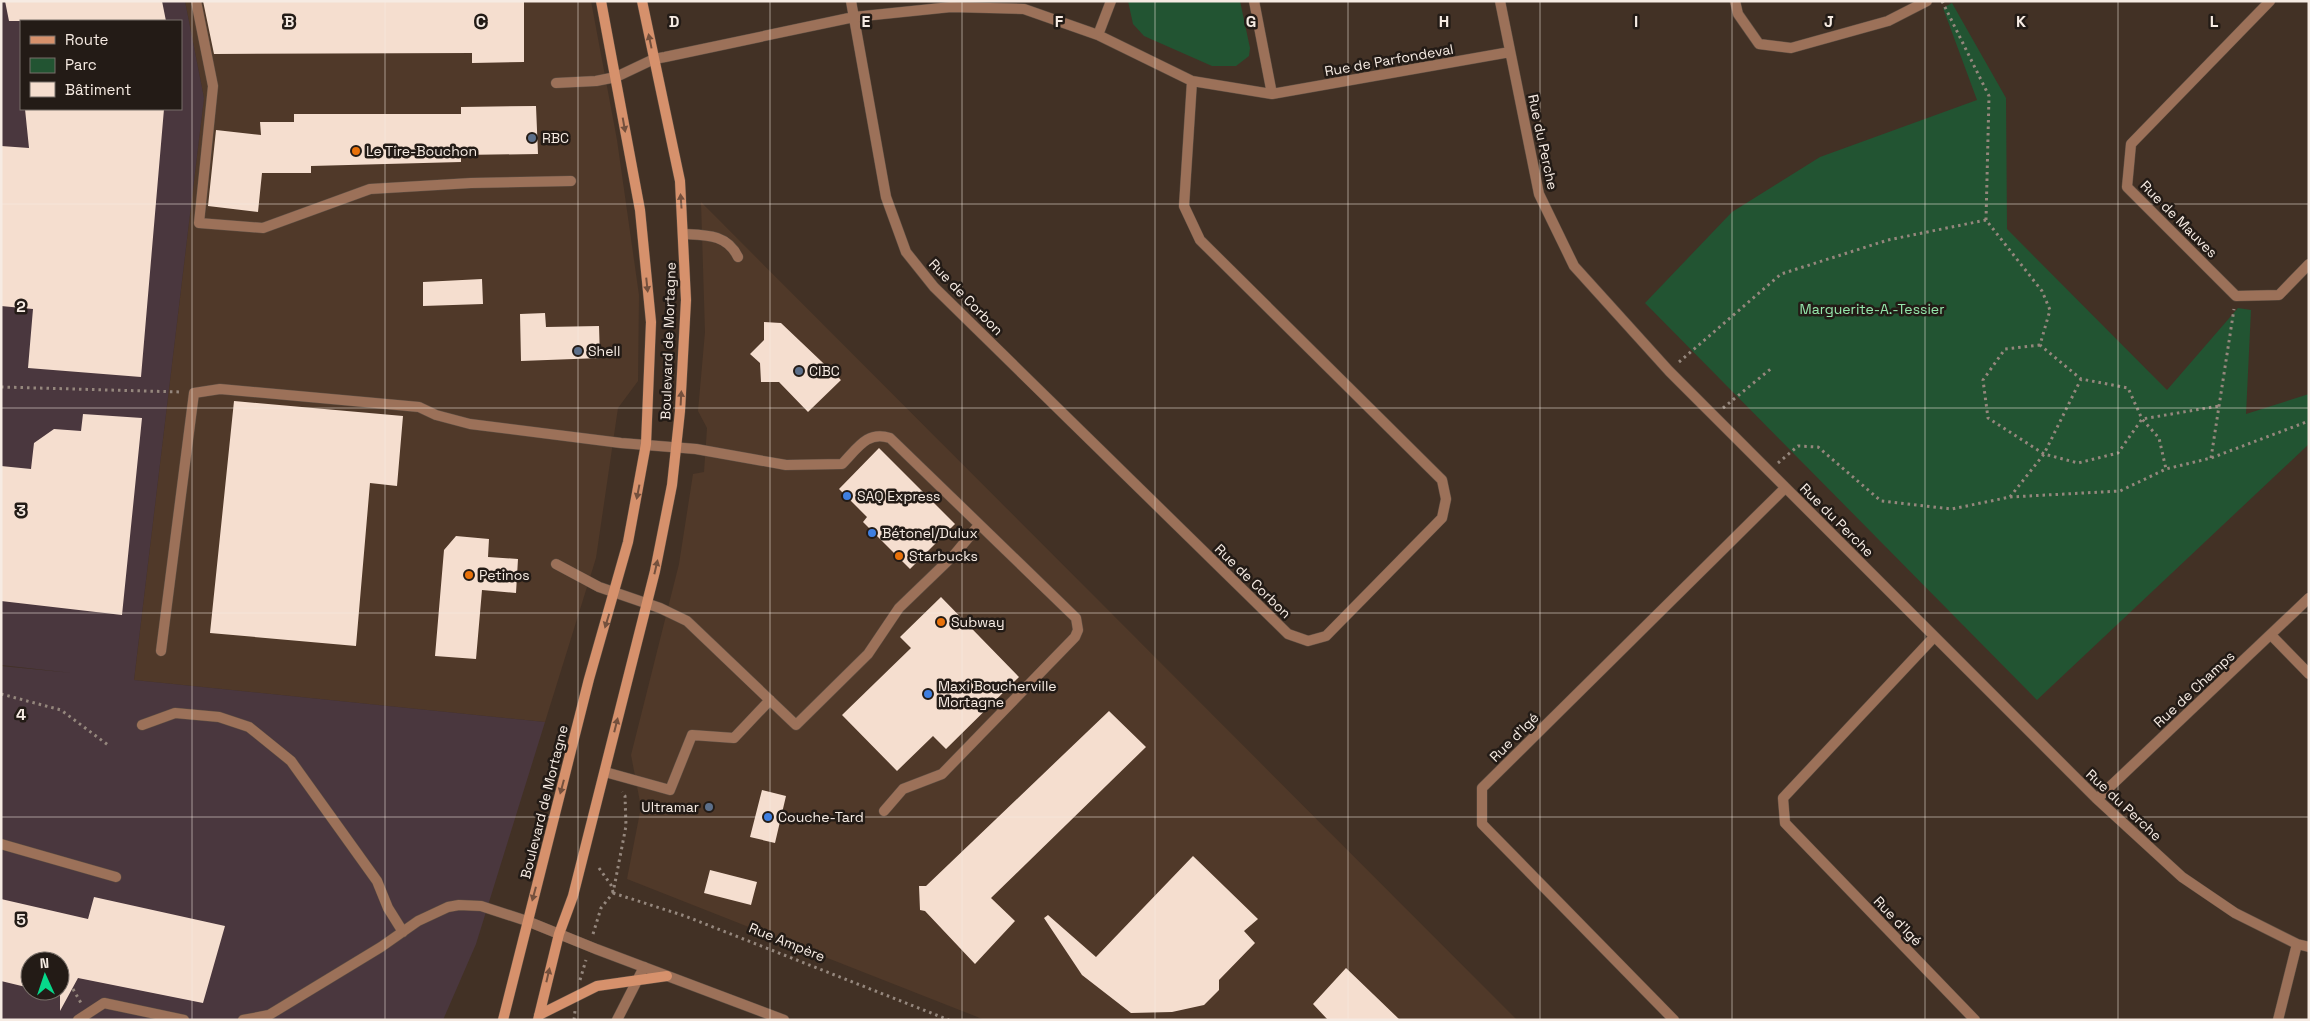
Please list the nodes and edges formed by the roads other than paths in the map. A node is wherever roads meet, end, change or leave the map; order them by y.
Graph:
1 (196, 1) edge
2 (601, 1) edge
3 (642, 1) edge
4 (851, 1) edge
5 (1111, 1) edge
6 (1254, 1) edge
7 (1500, 1) edge
8 (1735, 1) edge
9 (1927, 1) edge
10 (2270, 1) edge
11 (854, 17) junction
12 (1098, 35) junction
13 (1510, 52) junction
14 (654, 59) junction
15 (616, 77) junction
16 (1192, 81) junction
17 (556, 84) dead end
18 (1272, 94) junction
19 (571, 181) dead end
20 (684, 234) junction
21 (738, 257) dead end
22 (2309, 264) edge
23 (646, 444) junction
24 (677, 447) junction
25 (1785, 488) junction
26 (979, 525) junction
27 (556, 564) dead end
28 (615, 593) junction
29 (2309, 598) edge
30 (647, 604) junction
31 (2271, 635) junction
32 (1934, 637) junction
33 (161, 652) dead end
34 (2309, 674) edge
35 (770, 700) junction
36 (142, 725) dead end
37 (605, 772) junction
38 (2097, 799) junction
39 (884, 811) dead end
40 (1, 844) edge
41 (116, 877) dead end
42 (528, 921) junction
43 (403, 932) junction
44 (559, 934) junction
45 (2297, 944) junction
46 (2309, 947) edge
47 (644, 967) junction
48 (668, 976) junction
49 (639, 979) junction
50 (539, 1018) edge
51 (78, 1020) edge
52 (184, 1020) edge
53 (243, 1020) edge
54 (503, 1020) edge
55 (617, 1020) edge
56 (784, 1020) edge
57 (1674, 1020) edge
58 (1975, 1020) edge
59 (2278, 1020) edge

1 - 19 street
2 - 15 main road, Boulevard de Mortagne
14 -> 3 main road, Boulevard de Mortagne
4 - 11 street, Rue de Corbon
5 - 12 street
6 - 18 street
7 - 13 street, Rue du Perche
8 - 9 street
10 - 22 street, Rue de Mauves
11 - 12 street, Rue de Parfondeval
11 - 14 street, Rue de Parfondeval
11 - 16 street, Rue de Corbon
12 - 16 street, Rue de Parfondeval
13 - 18 street, Rue de Parfondeval
13 - 25 street, Rue du Perche
14 - 15 street, Rue de Parfondeval
20 -> 14 main road, Boulevard de Mortagne
15 - 17 street, Rue de Parfondeval
15 -> 23 main road, Boulevard de Mortagne
16 - 18 street, Rue de Parfondeval
20 - 21 street
24 -> 20 main road, Boulevard de Mortagne
23 - 24 street
23 -> 28 main road, Boulevard de Mortagne
23 - 33 street
24 - 26 street
30 -> 24 main road, Boulevard de Mortagne
25 - 32 street, Rue du Perche
25 - 57 street, Rue d'Igé
26 - 35 street
26 - 39 street
27 - 28 street
28 - 30 street
28 -> 42 main road, Boulevard de Mortagne
29 - 31 street, Rue de Champs
30 - 35 street
37 -> 30 main road, Boulevard de Mortagne
31 - 34 street
31 - 38 street, Rue de Champs
32 - 38 street, Rue du Perche
32 - 58 street, Rue d'Igé
35 - 37 street
36 - 43 street
37 - 44 main road, Boulevard de Mortagne
38 - 45 street, Rue du Perche
40 - 41 street
42 - 43 street
42 - 44 street
42 - 54 main road, Boulevard de Mortagne
43 - 53 street
44 - 47 street
50 -> 44 main road, Boulevard de Mortagne
45 - 46 street, Rue du Perche
45 - 59 street
47 - 48 street
47 - 49 street
48 - 49 main road
48 - 56 street
49 - 50 main road
49 - 55 street
51 - 52 street

